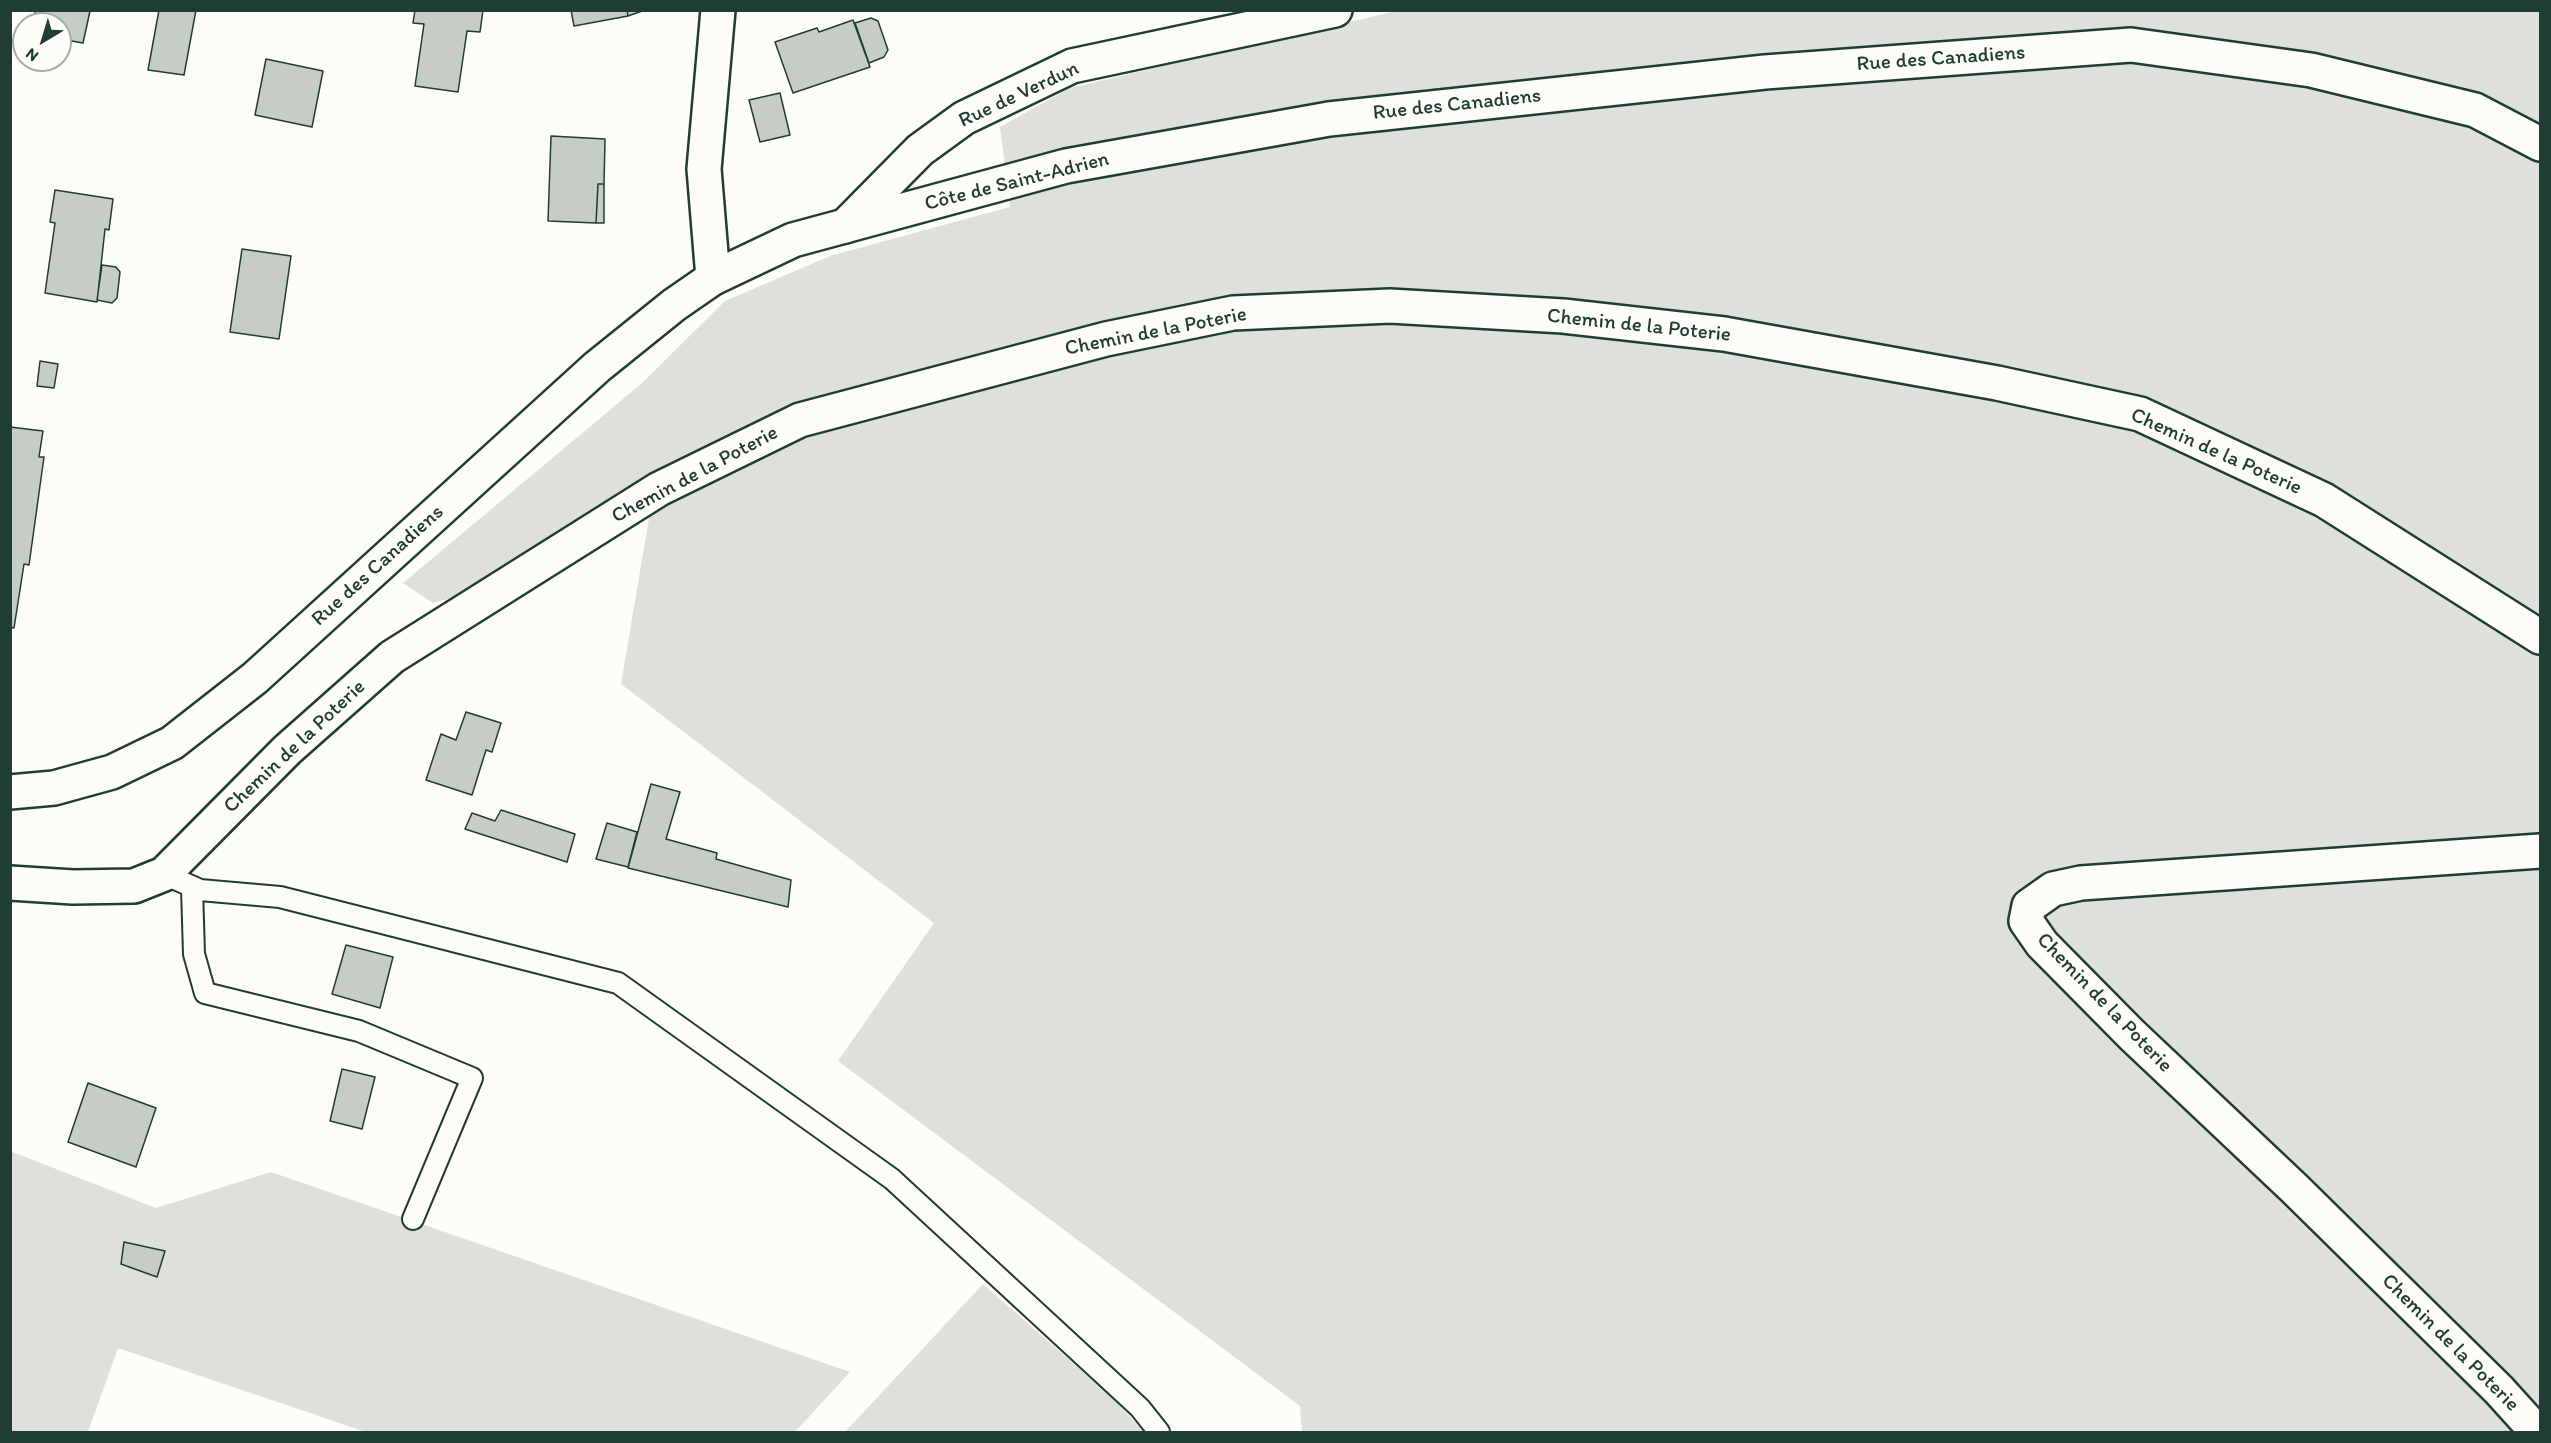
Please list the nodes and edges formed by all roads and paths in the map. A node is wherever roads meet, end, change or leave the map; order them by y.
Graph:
1 (718, 10) edge
2 (1335, 10) edge
3 (1329, 119) joint
4 (2541, 144) edge
5 (845, 226) junction
6 (713, 278) junction
7 (2541, 637) edge
8 (10, 792) edge
9 (2541, 851) edge
10 (178, 881) junction
11 (10, 883) edge
12 (412, 1219) dead end
13 (1159, 1432) edge
14 (2537, 1432) edge

1 - 6 street
2 - 5 street, Rue de Verdun
3 - 4 street, Rue des Canadiens
3 - 5 street, Côte de Saint-Adrien
5 - 6 street, Côte de Saint-Adrien
6 - 8 street, Rue des Canadiens
7 - 10 street, Chemin de la Poterie
9 - 14 street, Chemin de la Poterie
10 - 11 street, Chemin de la Poterie
10 - 12 lane
10 - 13 lane

